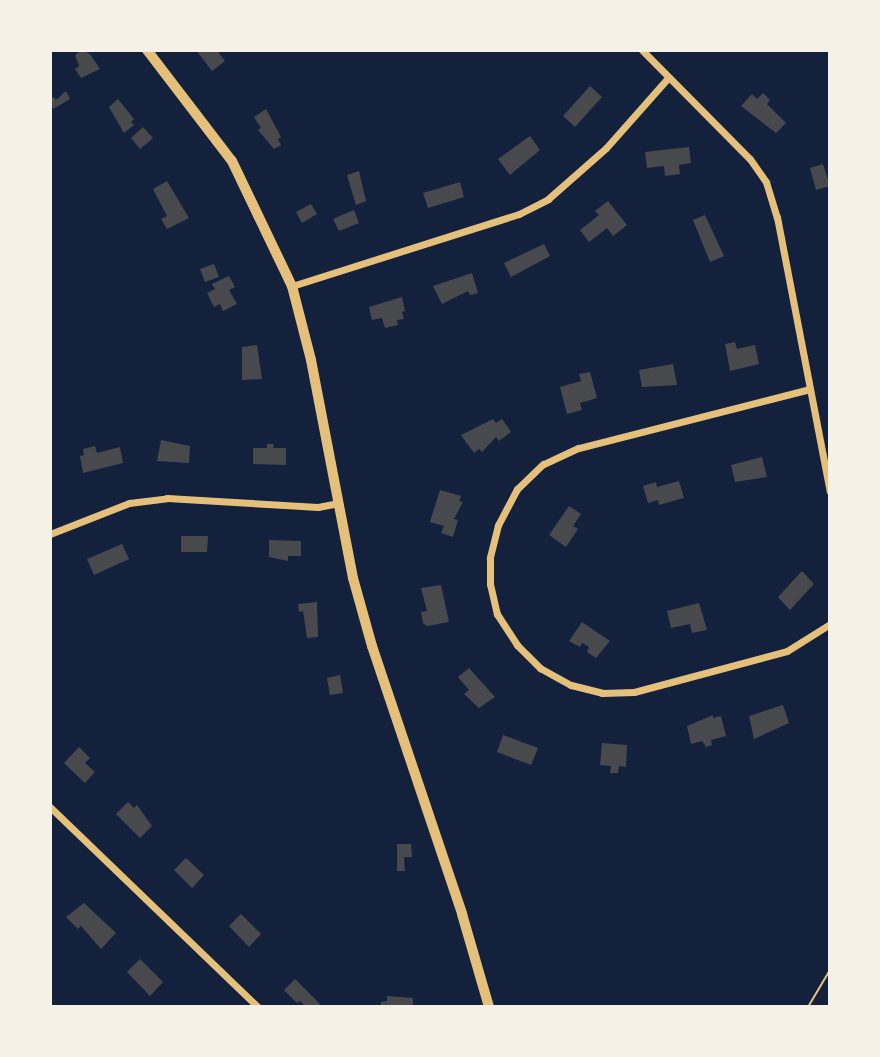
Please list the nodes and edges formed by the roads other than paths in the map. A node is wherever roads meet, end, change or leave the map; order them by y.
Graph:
1 (147, 50) edge
2 (642, 50) edge
3 (668, 78) junction
4 (292, 286) junction
5 (810, 389) junction
6 (830, 491) edge
7 (339, 503) junction
8 (50, 534) edge
9 (830, 624) edge
10 (50, 807) edge
11 (258, 1007) edge
12 (489, 1007) edge

1 - 4 main road
2 - 3 street
3 - 4 street
3 - 5 street
4 - 7 main road
5 - 6 street
5 - 9 street
7 - 8 street
7 - 12 main road
10 - 11 street

